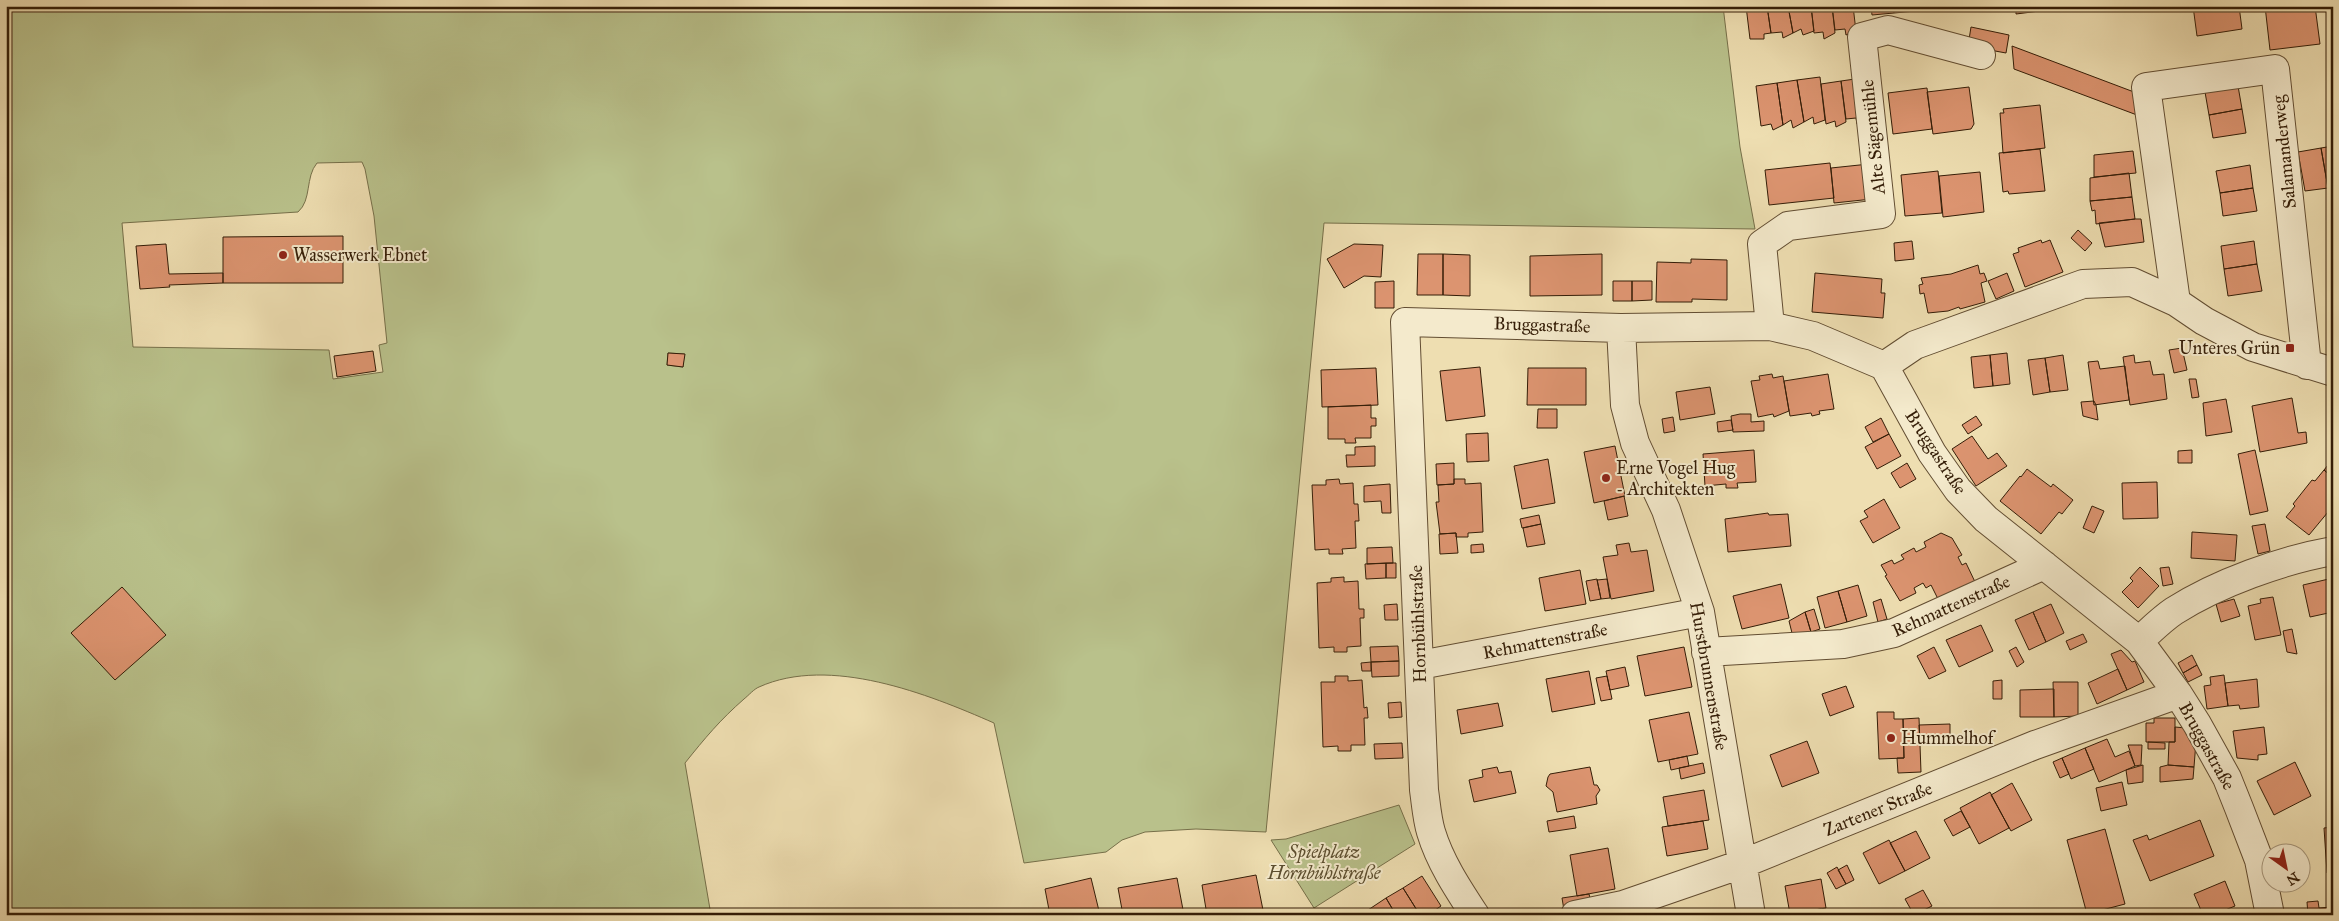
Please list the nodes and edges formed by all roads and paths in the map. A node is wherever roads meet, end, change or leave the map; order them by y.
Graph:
1 (1980, 55) dead end
2 (2176, 302) junction
3 (1405, 322) joint
4 (1770, 326) junction
5 (1620, 328) junction
6 (1884, 366) junction
7 (2320, 368) edge
8 (2333, 550) edge
9 (2044, 565) junction
10 (1700, 612) junction
11 (2139, 641) junction
12 (1706, 652) junction
13 (1420, 664) junction
14 (2178, 694) junction
15 (1742, 864) junction
16 (1475, 915) edge
17 (1575, 915) edge
18 (1751, 915) edge
19 (2270, 915) edge

1 - 4 street, Alte Sägemühle
2 - 6 street
2 - 7 street
2 - 7 street, Salamanderweg
3 - 5 street, Bruggastraße
3 - 13 street, Hornbühlstraße
4 - 5 street, Bruggastraße
4 - 6 street, Bruggastraße
5 - 10 street, Hurstbrunnenstraße
6 - 9 street, Bruggastraße
8 - 11 street
9 - 11 street, Bruggastraße
9 - 12 street, Rehmattenstraße
10 - 12 street, Hurstbrunnenstraße
10 - 13 street, Rehmattenstraße
11 - 14 street, Bruggastraße
12 - 15 street, Hurstbrunnenstraße
13 - 16 street, Hornbühlstraße
14 - 15 street, Zartener Straße
14 - 19 street, Bruggastraße
15 - 17 street, Zartener Straße
15 - 18 street, Hurstbrunnenstraße

